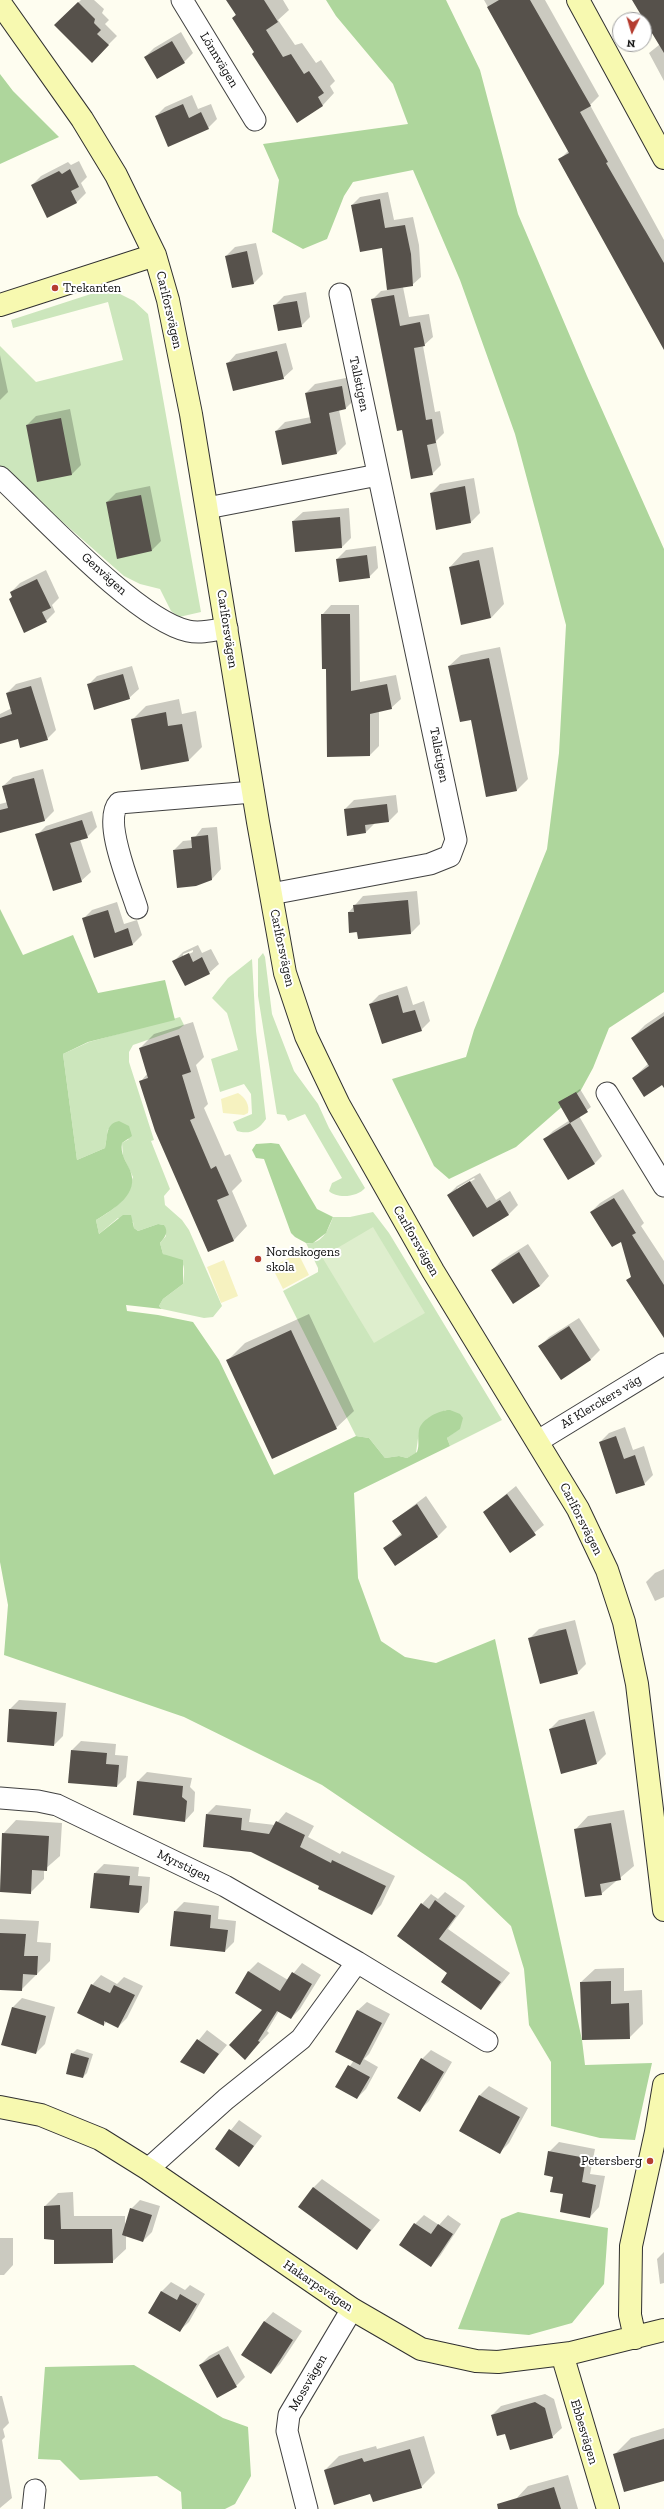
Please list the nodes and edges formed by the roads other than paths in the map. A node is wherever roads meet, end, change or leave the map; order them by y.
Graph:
1 (182, 0) edge
2 (578, 0) edge
3 (8, 5) edge
4 (255, 120) dead end
5 (664, 158) edge
6 (155, 255) junction
7 (340, 294) dead end
8 (0, 305) edge
9 (378, 475) junction
10 (0, 477) edge
11 (207, 508) junction
12 (227, 628) junction
13 (253, 792) junction
14 (271, 894) junction
15 (138, 908) dead end
16 (607, 1093) dead end
17 (664, 1186) edge
18 (664, 1364) edge
19 (538, 1440) junction
20 (0, 1798) edge
21 (664, 1910) edge
22 (357, 1962) junction
23 (487, 2040) dead end
24 (664, 2085) edge
25 (0, 2107) edge
26 (148, 2169) junction
27 (352, 2309) junction
28 (664, 2330) edge
29 (635, 2338) junction
30 (562, 2354) junction
31 (307, 2509) edge
32 (608, 2509) edge

1 - 4 street, Lönnvägen
2 - 5 street
3 - 6 street, Carlforsvägen
6 - 8 street
6 - 11 street, Carlforsvägen
7 - 9 street, Tallstigen
9 - 11 street
9 - 14 street, Tallstigen
10 - 12 street, Genvägen
11 - 12 street, Carlforsvägen
12 - 13 street, Carlforsvägen
13 - 14 street, Carlforsvägen
13 - 15 street
14 - 19 street, Carlforsvägen
16 - 17 street
18 - 19 street, Af Klerckers väg
19 - 21 street, Carlforsvägen
20 - 22 street, Myrstigen
22 - 23 street, Myrstigen
22 - 26 street
24 - 29 street
25 - 26 street, Hakarpsvägen
26 - 27 street, Hakarpsvägen
27 - 30 street, Hakarpsvägen
27 - 31 street, Mossvägen
28 - 29 street, Hakarpsvägen
29 - 30 street, Hakarpsvägen
30 - 32 street, Ebbesvägen

